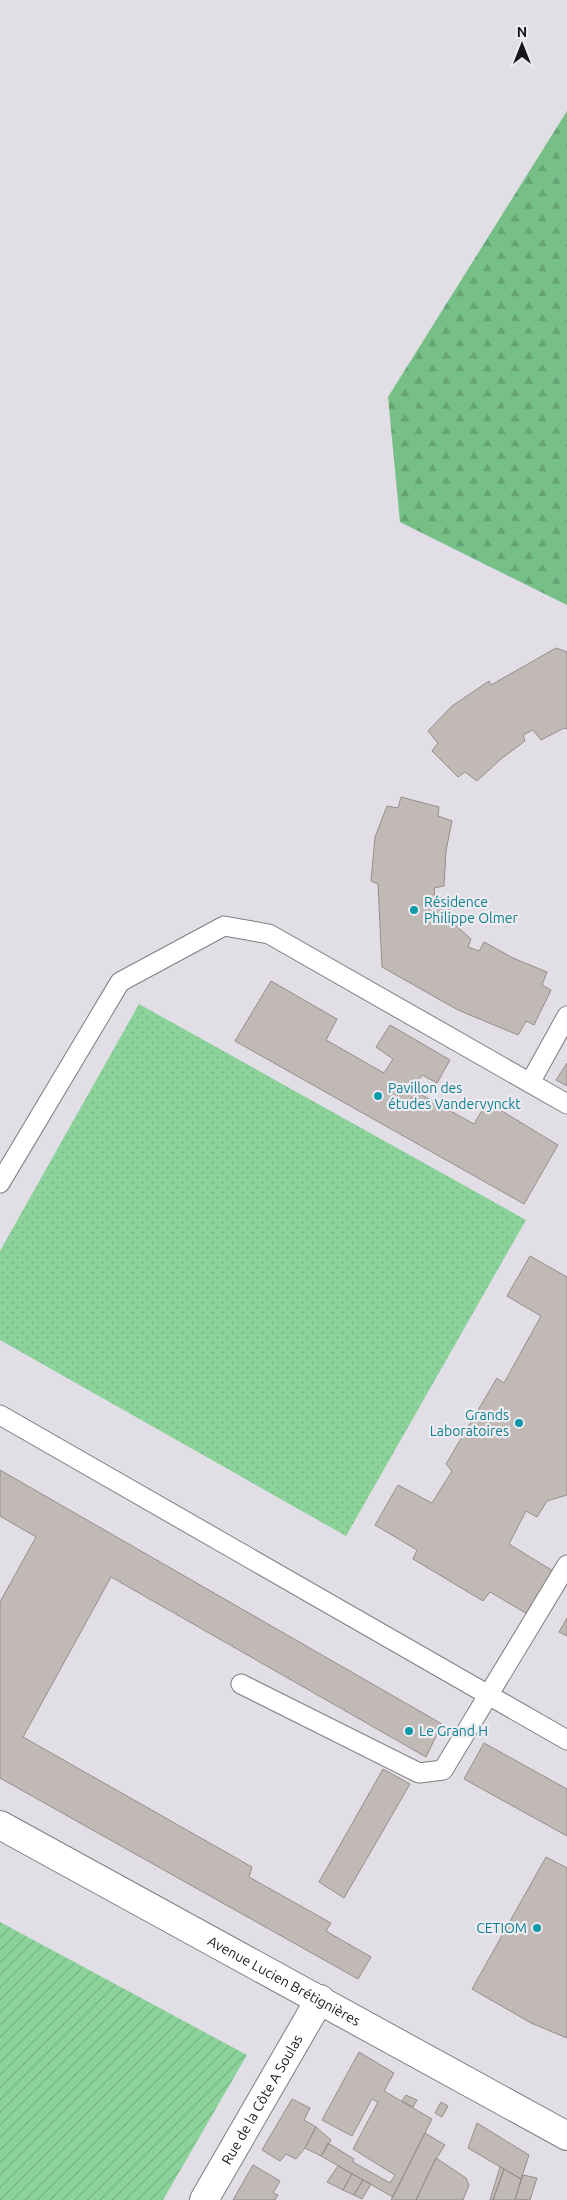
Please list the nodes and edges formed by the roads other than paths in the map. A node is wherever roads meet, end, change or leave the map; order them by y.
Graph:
1 (567, 1016) edge
2 (531, 1081) junction
3 (567, 1104) edge
4 (0, 1183) edge
5 (0, 1415) edge
6 (567, 1565) edge
7 (241, 1684) dead end
8 (490, 1695) junction
9 (567, 1740) edge
10 (0, 1825) edge
11 (320, 1999) junction
12 (567, 2136) edge
13 (204, 2200) edge

1 - 2 lane
2 - 3 lane
2 - 4 lane
5 - 8 lane
6 - 8 lane
7 - 8 lane
8 - 9 lane
10 - 11 street, Avenue Lucien Brétignières
11 - 12 street, Avenue Lucien Brétignières
11 - 13 street, Rue de la Côte A Soulas

